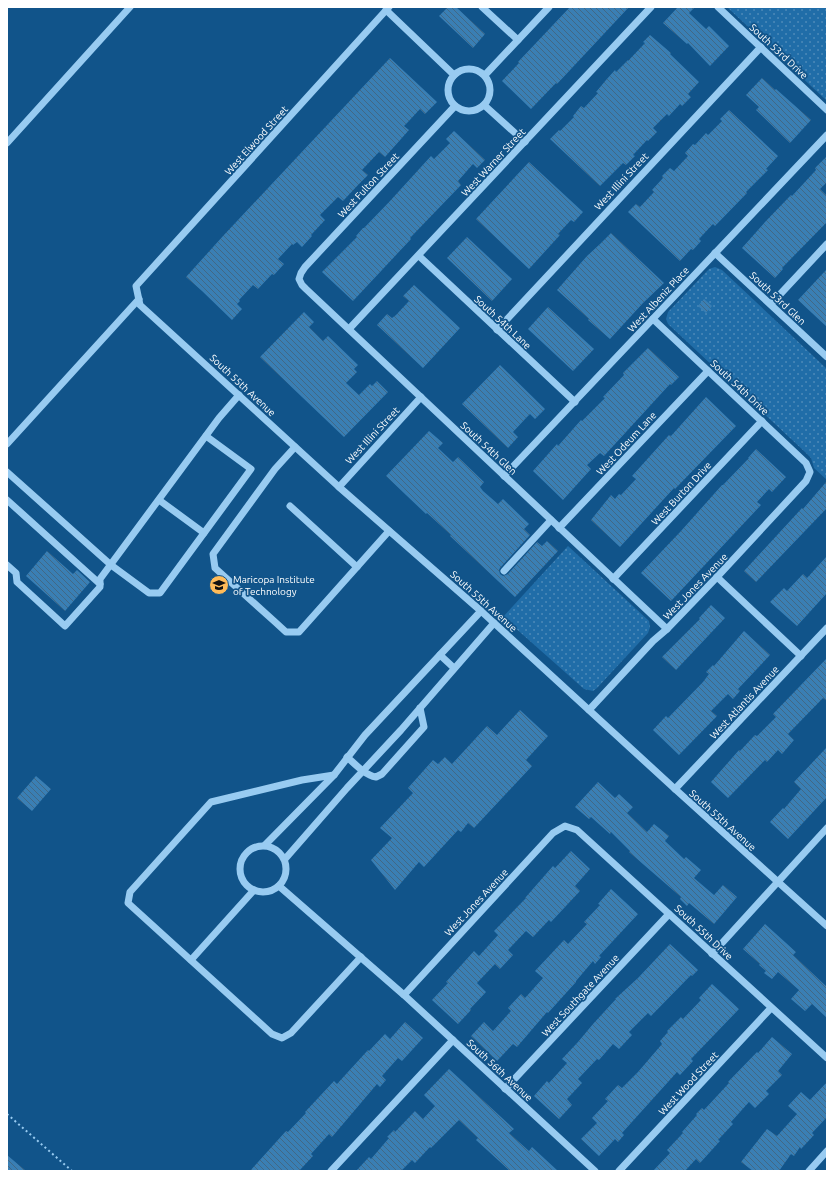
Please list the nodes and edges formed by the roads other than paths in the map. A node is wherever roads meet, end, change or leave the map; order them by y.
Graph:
1 (130, 7) edge
2 (482, 7) edge
3 (549, 7) edge
4 (651, 7) edge
5 (718, 7) edge
6 (388, 9) edge
7 (518, 40) junction
8 (760, 47) junction
9 (454, 75) junction
10 (485, 75) junction
11 (484, 105) junction
12 (455, 106) junction
13 (827, 110) edge
14 (827, 135) edge
15 (525, 142) junction
16 (7, 143) edge
17 (827, 244) edge
18 (715, 253) junction
19 (419, 256) junction
20 (299, 279) joint
21 (136, 286) joint
22 (139, 299) junction
23 (771, 304) junction
24 (653, 318) junction
25 (349, 329) junction
26 (497, 330) junction
27 (826, 356) edge
28 (708, 371) junction
29 (239, 395) junction
30 (421, 397) junction
31 (575, 402) junction
32 (762, 421) junction
33 (206, 436) junction
34 (7, 444) edge
35 (295, 447) junction
36 (7, 472) edge
37 (810, 472) joint
38 (504, 476) junction
39 (339, 487) junction
40 (7, 500) edge
41 (159, 500) junction
42 (290, 506) dead end
43 (551, 520) junction
44 (559, 528) junction
45 (389, 531) junction
46 (204, 533) junction
47 (7, 565) edge
48 (111, 565) junction
49 (358, 567) junction
50 (504, 571) dead end
51 (717, 577) junction
52 (614, 579) junction
53 (100, 584) junction
54 (481, 611) junction
55 (494, 623) junction
56 (827, 628) edge
57 (667, 629) junction
58 (440, 655) junction
59 (801, 656) junction
60 (454, 668) junction
61 (420, 708) junction
62 (589, 710) junction
63 (347, 757) junction
64 (363, 771) junction
65 (334, 775) junction
66 (675, 790) junction
67 (565, 826) joint
68 (827, 828) edge
69 (265, 845) junction
70 (285, 858) junction
71 (777, 882) junction
72 (279, 886) junction
73 (254, 890) junction
74 (669, 914) junction
75 (827, 926) edge
76 (712, 954) junction
77 (361, 957) junction
78 (191, 960) junction
79 (404, 995) junction
80 (771, 1008) junction
81 (452, 1040) junction
82 (827, 1058) edge
83 (505, 1089) junction
84 (827, 1151) edge
85 (331, 1171) edge
86 (595, 1171) edge
87 (619, 1171) edge
88 (809, 1171) edge

1 - 16 street
2 - 7 street
3 - 7 street
4 - 15 street, West Warner Street
5 - 8 street, South 53rd Drive
6 - 9 street
6 - 21 street, West Elwood Street
7 - 10 street
8 - 13 street, South 53rd Drive
8 - 26 street, West Illini Street
9 - 10 street
9 - 12 street
10 - 11 street
11 - 12 street
11 - 15 street
12 - 20 street, West Fulton Street
14 - 18 street, West Albeniz Place
15 - 19 street, West Warner Street
17 - 23 street
18 - 23 street, South 53rd Glen
18 - 24 street, West Albeniz Place
19 - 25 street, West Warner Street
19 - 26 street, South 54th Lane
20 - 25 street, South 54th Glen
21 - 22 street, South 55th Avenue
22 - 29 street, South 55th Avenue
22 - 34 street
23 - 27 street, South 53rd Glen
24 - 28 street, South 54th Drive
24 - 31 street, West Albeniz Place
25 - 30 street, South 54th Glen
26 - 31 street, South 54th Lane
28 - 32 street, South 54th Drive
28 - 44 street, West Odeum Lane
29 - 33 street
29 - 35 street, South 55th Avenue
30 - 38 street, South 54th Glen
30 - 39 street, West Illini Street
31 - 38 street, West Albeniz Place
32 - 37 street, South 54th Drive
32 - 52 street, West Burton Drive
33 - 41 street
33 - 46 street
35 - 39 street, South 55th Avenue
35 - 49 street
36 - 48 street
37 - 51 street, West Jones Avenue
38 - 43 street, South 54th Glen
39 - 45 street, South 55th Avenue
40 - 53 street
41 - 46 street
41 - 48 street
42 - 49 street
43 - 44 street, South 54th Glen
43 - 50 street
44 - 52 street, South 54th Glen
45 - 49 street
45 - 54 street, South 55th Avenue
46 - 48 street
47 - 53 street
48 - 53 street
51 - 57 street, West Jones Avenue
51 - 59 street
52 - 57 street, South 54th Glen
54 - 55 street, South 55th Avenue
54 - 58 street
55 - 60 street
55 - 62 street, South 55th Avenue
56 - 59 street, West Atlantis Avenue
57 - 62 street, West Jones Avenue
58 - 60 street
58 - 63 street
59 - 66 street, West Atlantis Avenue
60 - 61 street
61 - 64 street
61 - 64 street
62 - 66 street, South 55th Avenue
63 - 64 street
63 - 65 street
64 - 70 street
65 - 69 street
65 - 78 street
66 - 71 street, South 55th Avenue
67 - 74 street, South 55th Drive
67 - 79 street, West Jones Avenue
68 - 71 street
69 - 70 street
69 - 73 street
70 - 72 street
71 - 75 street, South 55th Avenue
71 - 76 street
72 - 73 street
72 - 77 street, South 56th Avenue
73 - 78 street
74 - 76 street, South 55th Drive
74 - 83 street, West Southgate Avenue
76 - 80 street, South 55th Drive
77 - 78 street
77 - 79 street, South 56th Avenue
79 - 81 street, South 56th Avenue
80 - 82 street, South 55th Drive
80 - 87 street, West Wood Street
81 - 83 street, South 56th Avenue
81 - 85 street
83 - 86 street, South 56th Avenue
84 - 88 street

